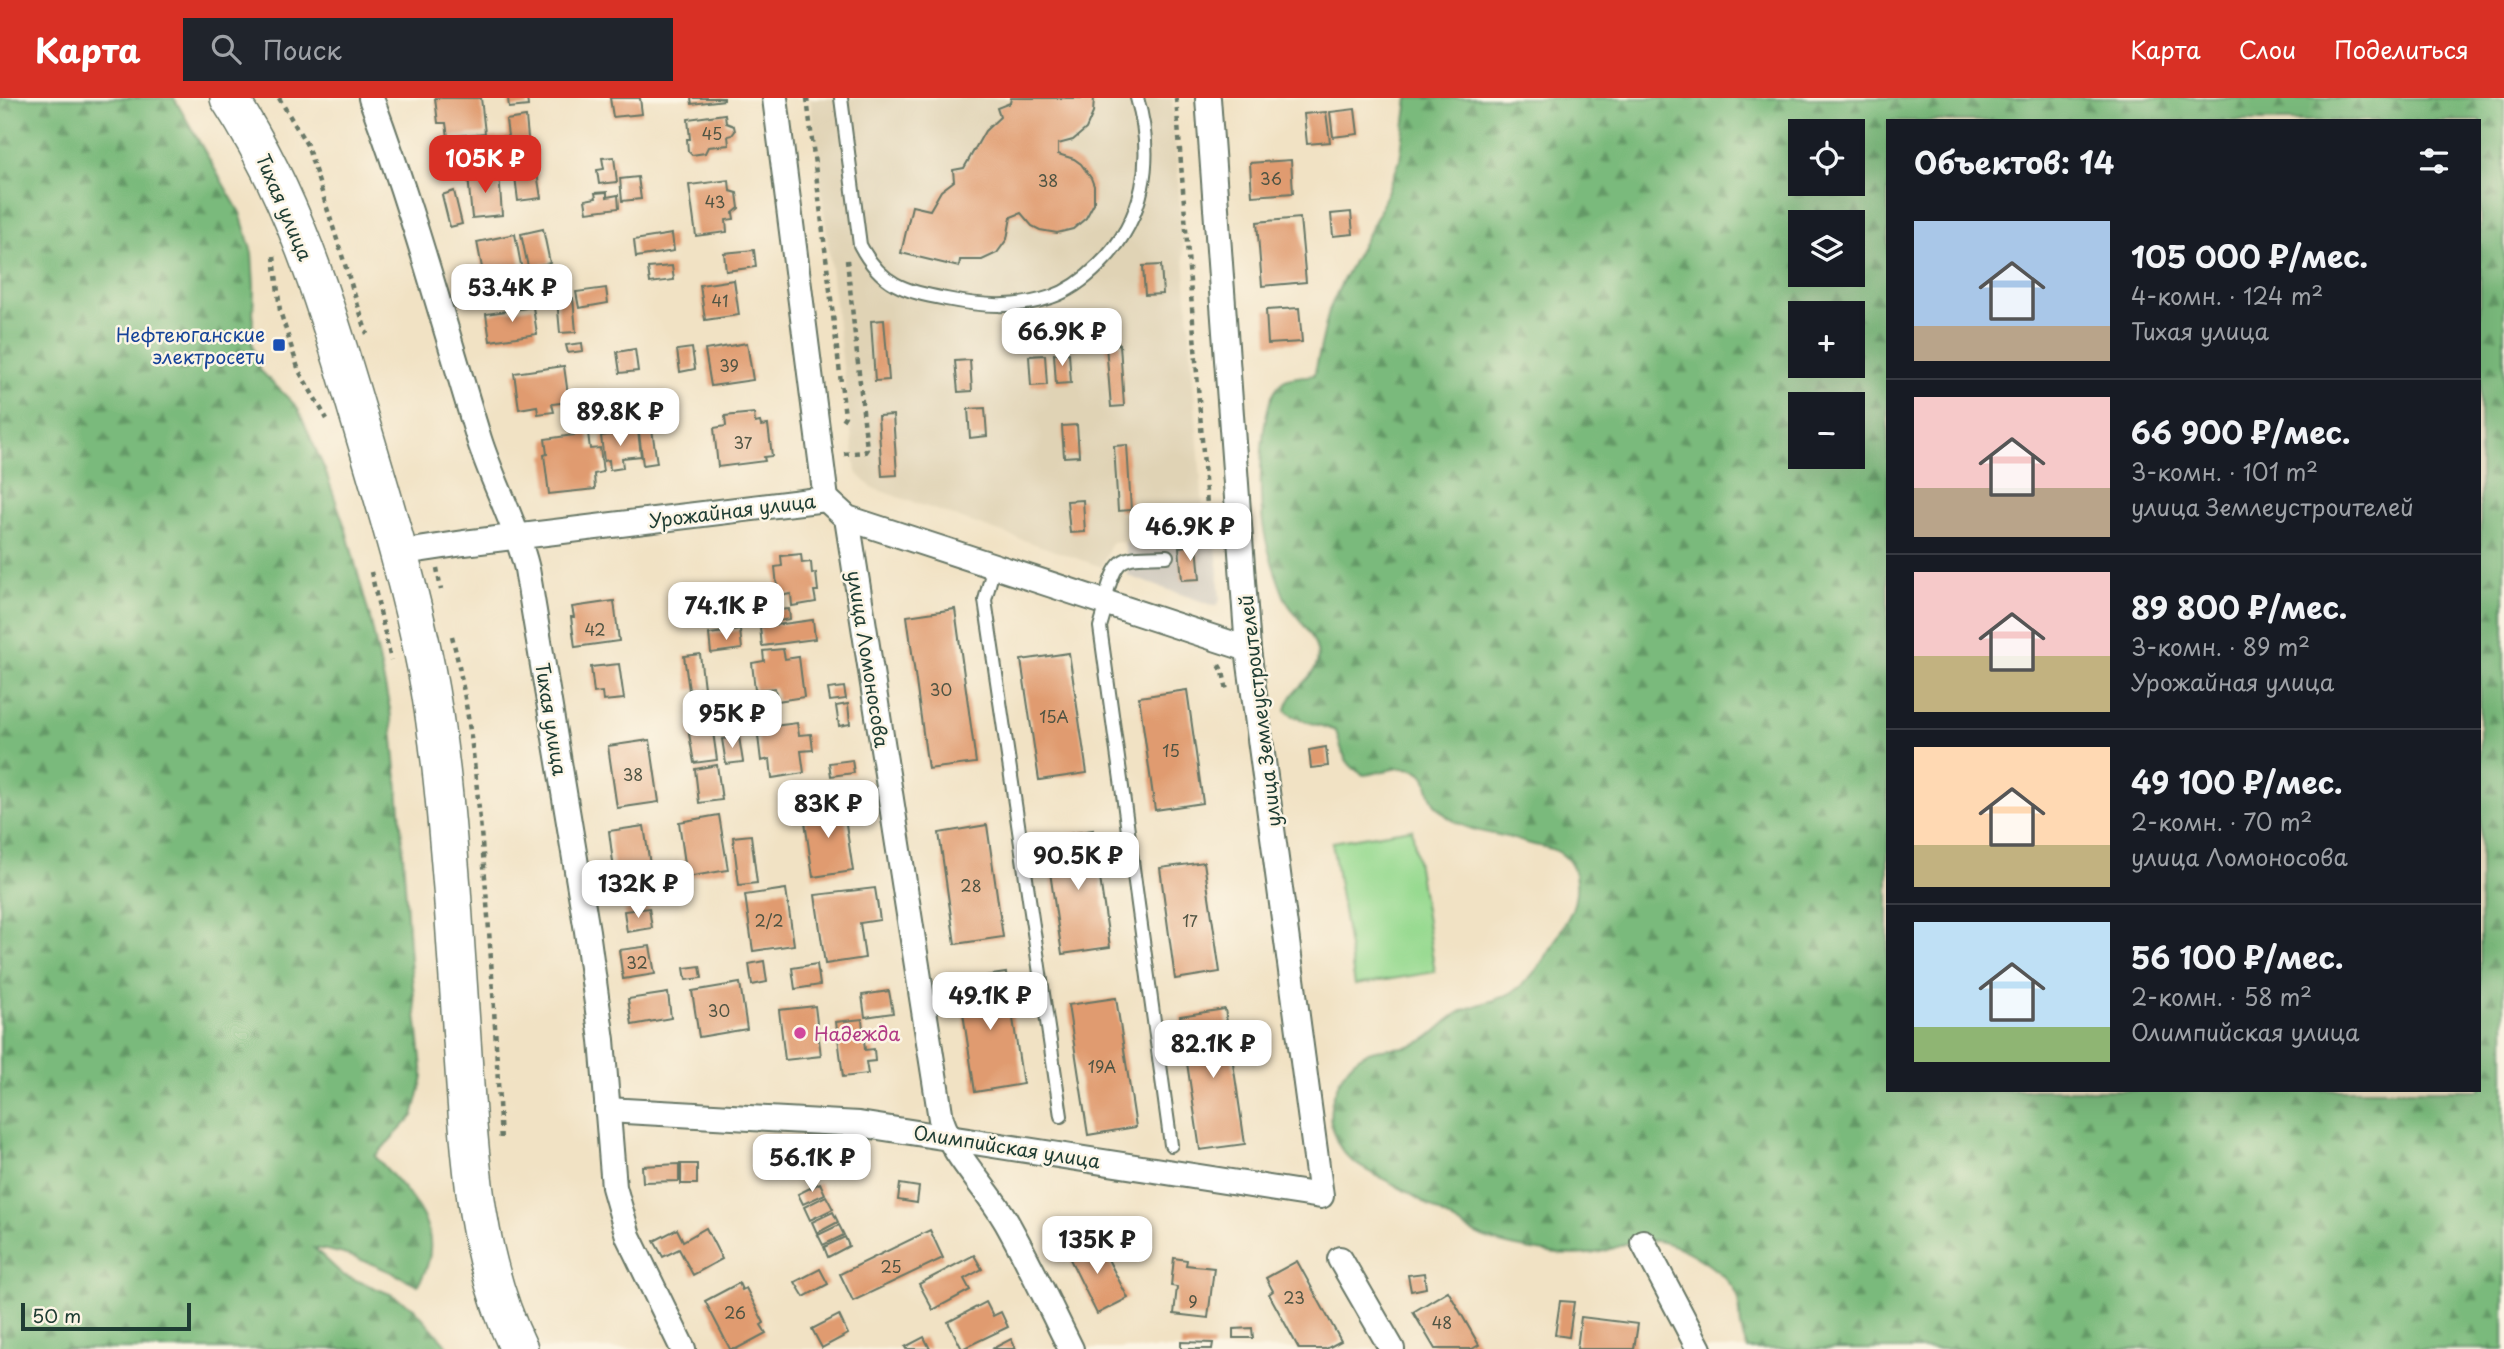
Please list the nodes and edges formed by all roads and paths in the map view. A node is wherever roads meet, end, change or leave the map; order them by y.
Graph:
1 (229, 98) edge
2 (371, 98) edge
3 (775, 98) edge
4 (808, 98) edge
5 (841, 98) edge
6 (1137, 98) edge
7 (1176, 98) edge
8 (1208, 98) edge
9 (846, 246) dead end
10 (272, 252) dead end
11 (838, 428) dead end
12 (331, 430) dead end
13 (854, 453) dead end
14 (842, 454) dead end
15 (842, 465) dead end
16 (826, 499) junction
17 (846, 518) junction
18 (1221, 520) dead end
19 (518, 537) junction
20 (1167, 556) dead end
21 (384, 561) junction
22 (994, 566) junction
23 (1105, 602) junction
24 (1248, 649) junction
25 (391, 660) dead end
26 (607, 1110) junction
27 (1061, 1116) dead end
28 (947, 1136) junction
29 (1171, 1145) dead end
30 (1321, 1196) joint
31 (1643, 1241) dead end
32 (1340, 1259) dead end
33 (519, 1349) edge
34 (683, 1349) edge
35 (1071, 1349) edge
36 (1392, 1349) edge
37 (1699, 1349) edge

1 - 21 main road, Тихая улица
2 - 19 street, Тихая улица
3 - 16 street
4 - 11 path
5 - 6 lane
7 - 18 path
8 - 24 street, улица Землеустроителей
9 - 13 path
10 - 12 path
14 - 15 path
16 - 17 street, Урожайная улица
16 - 19 street, Урожайная улица
17 - 22 street, Урожайная улица
17 - 28 street, улица Ломоносова
19 - 21 street, Урожайная улица
19 - 26 street, Тихая улица
20 - 23 lane
21 - 25 path
21 - 33 main road, Тихая улица
22 - 23 street, Урожайная улица
22 - 27 lane
23 - 24 street, Урожайная улица
23 - 29 lane
24 - 30 street, улица Землеустроителей
26 - 28 street, Олимпийская улица
26 - 34 street, Тихая улица
28 - 30 street, Олимпийская улица
28 - 35 street, улица Ломоносова
31 - 37 street
32 - 36 street

